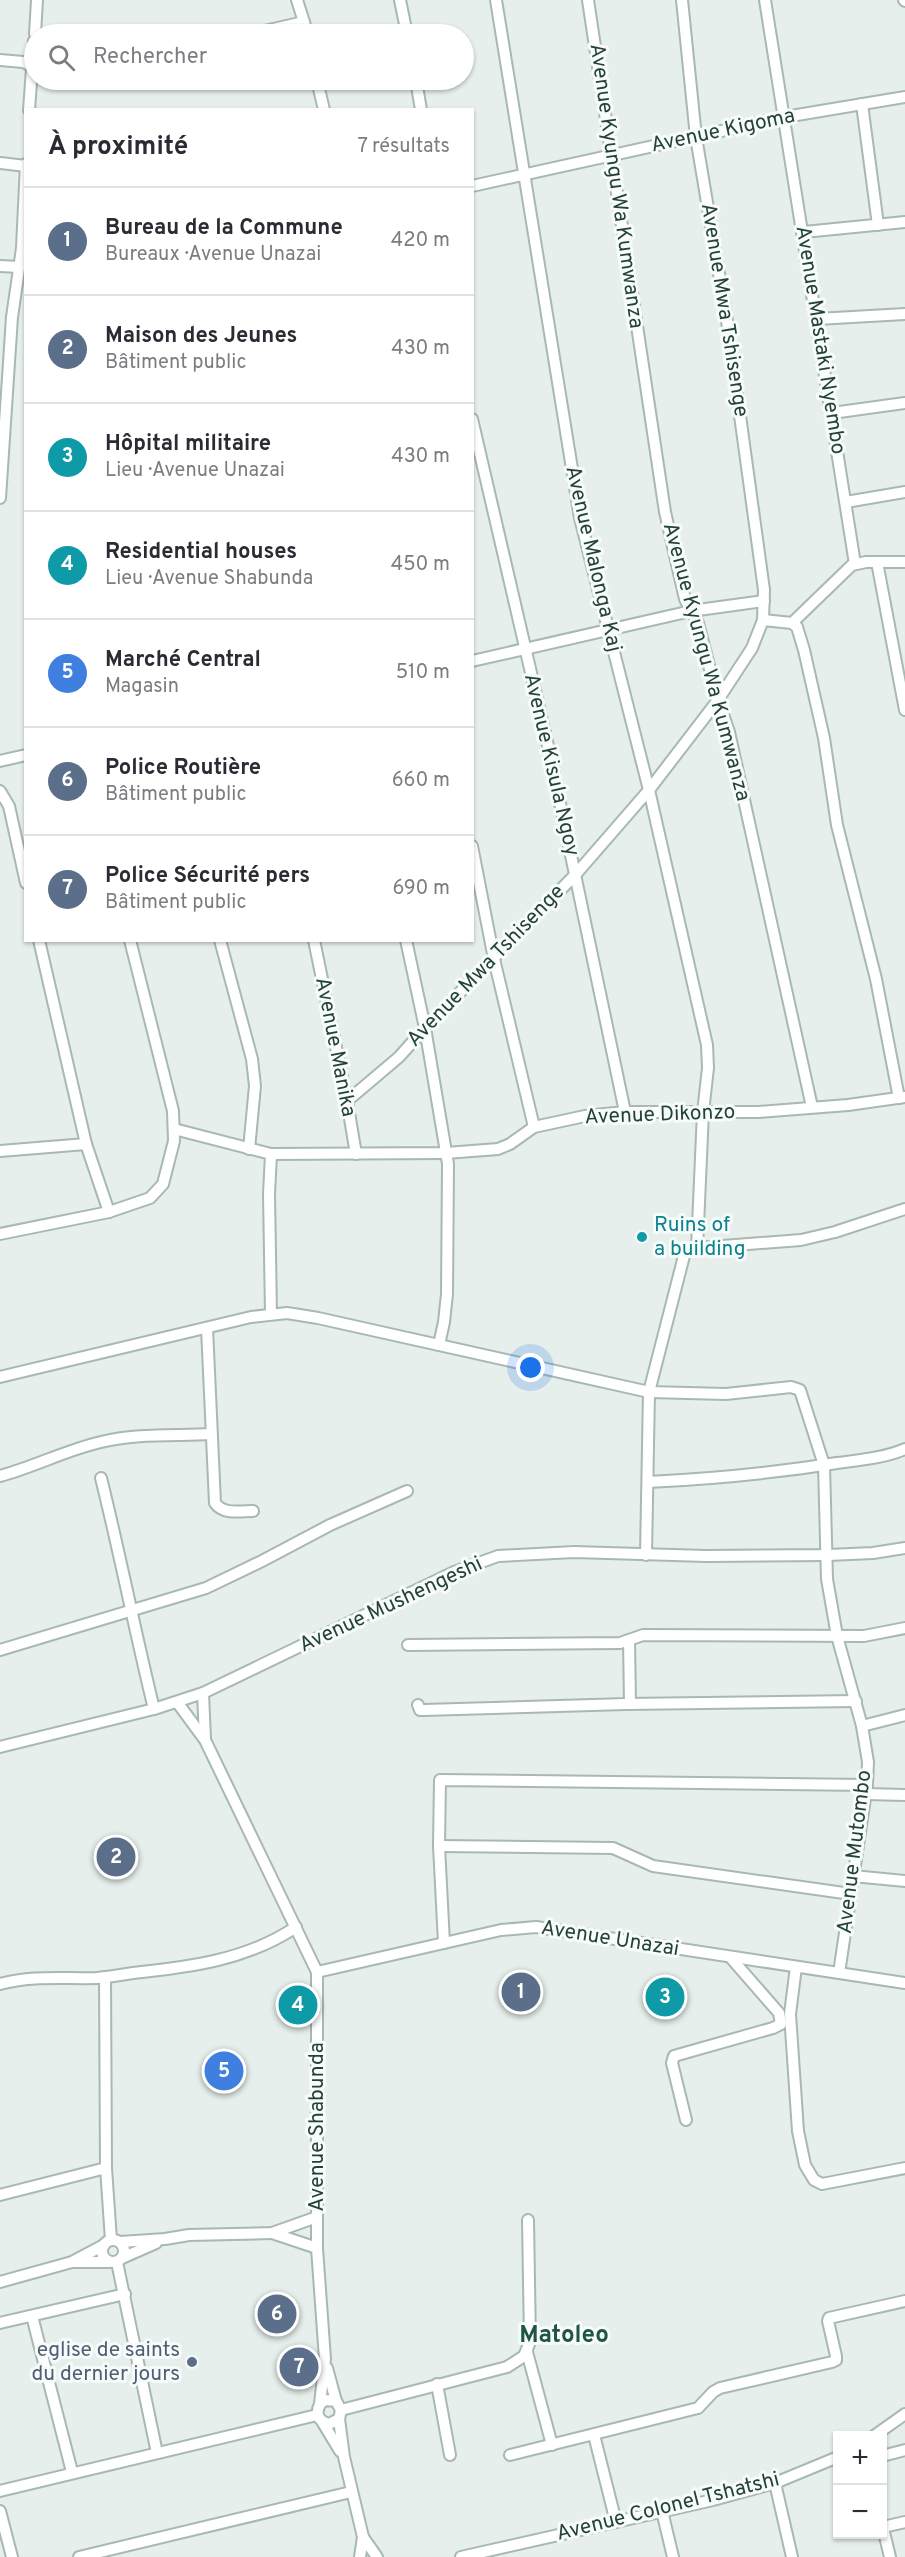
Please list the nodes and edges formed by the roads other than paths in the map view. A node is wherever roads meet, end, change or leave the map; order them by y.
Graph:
1 (38, 0) edge
2 (297, 0) edge
3 (400, 0) edge
4 (496, 0) edge
5 (588, 0) edge
6 (682, 0) edge
7 (765, 0) edge
8 (304, 22) joint
9 (36, 24) edge
10 (295, 24) edge
11 (405, 24) edge
12 (0, 60) edge
13 (24, 62) edge
14 (31, 90) edge
15 (320, 90) edge
16 (418, 90) edge
17 (905, 97) edge
18 (862, 104) junction
19 (29, 108) edge
20 (324, 108) edge
21 (421, 108) edge
22 (785, 117) junction
23 (696, 137) junction
24 (611, 156) junction
25 (0, 163) edge
26 (24, 165) edge
27 (524, 175) junction
28 (24, 182) edge
29 (474, 186) edge
30 (905, 222) edge
31 (878, 225) junction
32 (804, 232) junction
33 (0, 266) edge
34 (19, 267) junction
35 (21, 283) edge
36 (905, 314) edge
37 (817, 319) junction
38 (4, 372) edge
39 (905, 403) edge
40 (832, 413) junction
41 (474, 428) edge
42 (1, 477) edge
43 (905, 492) edge
44 (0, 498) edge
45 (846, 502) junction
46 (877, 562) junction
47 (905, 562) edge
48 (855, 564) junction
49 (764, 601) junction
50 (691, 611) junction
51 (763, 620) junction
52 (792, 623) junction
53 (608, 630) junction
54 (525, 650) junction
55 (474, 661) edge
56 (718, 700) junction
57 (905, 710) edge
58 (24, 755) edge
59 (0, 760) edge
60 (649, 789) junction
61 (0, 791) edge
62 (474, 856) edge
63 (24, 874) edge
64 (576, 874) junction
65 (39, 942) edge
66 (131, 942) edge
67 (221, 942) edge
68 (314, 942) edge
69 (405, 942) edge
70 (494, 959) junction
71 (425, 1028) junction
72 (902, 1098) edge
73 (347, 1101) junction
74 (812, 1107) junction
75 (625, 1112) junction
76 (703, 1112) junction
77 (534, 1127) junction
78 (174, 1129) junction
79 (86, 1144) junction
80 (249, 1149) junction
81 (0, 1151) edge
82 (446, 1153) junction
83 (271, 1154) junction
84 (356, 1154) junction
85 (905, 1209) edge
86 (109, 1212) junction
87 (0, 1234) edge
88 (697, 1248) junction
89 (271, 1314) junction
90 (207, 1328) junction
91 (439, 1345) junction
92 (0, 1377) edge
93 (649, 1392) junction
94 (212, 1434) junction
95 (905, 1449) edge
96 (824, 1465) junction
97 (0, 1476) edge
98 (101, 1478) dead end
99 (648, 1482) junction
100 (407, 1491) dead end
101 (253, 1511) dead end
102 (905, 1548) edge
103 (646, 1555) junction
104 (828, 1555) junction
105 (130, 1612) junction
106 (905, 1628) edge
107 (837, 1636) junction
108 (629, 1640) junction
109 (408, 1645) dead end
110 (0, 1650) edge
111 (203, 1693) junction
112 (856, 1701) junction
113 (177, 1702) junction
114 (630, 1704) junction
115 (418, 1705) dead end
116 (154, 1708) junction
117 (905, 1715) edge
118 (862, 1726) junction
119 (205, 1740) junction
120 (0, 1747) edge
121 (866, 1790) junction
122 (905, 1795) edge
123 (440, 1846) junction
124 (853, 1876) junction
125 (905, 1881) edge
126 (851, 1894) junction
127 (296, 1927) junction
128 (444, 1943) junction
129 (731, 1958) junction
130 (796, 1967) junction
131 (317, 1971) junction
132 (839, 1973) junction
133 (105, 1977) junction
134 (905, 1983) edge
135 (0, 1984) edge
136 (686, 2120) dead end
137 (106, 2168) junction
138 (905, 2168) edge
139 (0, 2195) edge
140 (317, 2217) junction
141 (528, 2220) dead end
142 (272, 2233) junction
143 (165, 2239) junction
144 (111, 2242) junction
145 (317, 2248) junction
146 (116, 2260) junction
147 (72, 2262) junction
148 (0, 2282) edge
149 (125, 2294) junction
150 (905, 2301) edge
151 (32, 2316) junction
152 (0, 2323) edge
153 (527, 2352) junction
154 (325, 2359) junction
155 (437, 2384) junction
156 (320, 2404) junction
157 (339, 2410) junction
158 (905, 2414) edge
159 (320, 2419) junction
160 (881, 2431) edge
161 (594, 2435) junction
162 (552, 2445) junction
163 (905, 2450) edge
164 (157, 2452) junction
165 (450, 2455) dead end
166 (510, 2455) dead end
167 (887, 2455) edge
168 (344, 2457) junction
169 (833, 2459) edge
170 (72, 2472) junction
171 (775, 2483) junction
172 (0, 2491) edge
173 (351, 2492) junction
174 (0, 2511) edge
175 (662, 2511) junction
176 (616, 2522) junction
177 (905, 2522) edge
178 (887, 2525) edge
179 (363, 2537) junction
180 (886, 2539) edge
181 (12, 2557) edge
182 (79, 2557) edge
183 (360, 2557) edge
184 (377, 2557) edge
185 (461, 2557) edge
186 (673, 2557) edge
187 (792, 2557) edge
188 (890, 2557) edge

1 - 9 street
2 - 8 street
3 - 11 street
4 - 27 street, Avenue Malonga Kaj
5 - 24 street, Avenue Kyungu Wa Kumwanza
6 - 23 street, Avenue Mwa Tshisenge
7 - 22 street, Avenue Mastaki Nyembo
8 - 10 street
12 - 13 street
14 - 19 street
15 - 20 street
16 - 21 street
17 - 18 street, Avenue Kigoma
18 - 22 street, Avenue Kigoma
18 - 31 street
22 - 23 street, Avenue Kigoma
22 - 32 street, Avenue Mastaki Nyembo
23 - 24 street, Avenue Kigoma
23 - 49 street, Avenue Mwa Tshisenge
24 - 27 street, Avenue Kigoma
24 - 50 street, Avenue Kyungu Wa Kumwanza
25 - 26 street
27 - 29 street, Avenue Kigoma
27 - 53 street, Avenue Malonga Kaj
28 - 34 street
30 - 31 street
31 - 32 street
32 - 37 street, Avenue Mastaki Nyembo
33 - 34 street
34 - 35 street
35 - 38 street
36 - 37 street
37 - 40 street, Avenue Mastaki Nyembo
38 - 42 street
39 - 40 street
40 - 45 street, Avenue Mastaki Nyembo
41 - 54 street, Avenue Kisula Ngoy
42 - 44 street
43 - 45 street
45 - 48 street, Avenue Mastaki Nyembo
46 - 47 street
46 - 48 street
46 - 57 street
48 - 52 street
49 - 50 street
49 - 51 street, Avenue Mwa Tshisenge
50 - 53 street
50 - 56 street, Avenue Kyungu Wa Kumwanza
51 - 52 street
51 - 56 street, Avenue Mwa Tshisenge
52 - 72 street
53 - 54 street
53 - 60 street, Avenue Malonga Kaj
54 - 55 street
54 - 64 street, Avenue Kisula Ngoy
56 - 60 street, Avenue Mwa Tshisenge
56 - 74 street, Avenue Kyungu Wa Kumwanza
58 - 59 street
60 - 64 street, Avenue Mwa Tshisenge
60 - 76 street, Avenue Malonga Kaj
61 - 63 street
62 - 70 street
64 - 70 street, Avenue Mwa Tshisenge
64 - 75 street, Avenue Kisula Ngoy
65 - 79 street
66 - 78 street
67 - 80 street
68 - 73 street, Avenue Manika
69 - 71 street
70 - 71 street, Avenue Mwa Tshisenge
70 - 77 street
71 - 73 street, Avenue Mwa Tshisenge
71 - 82 street
72 - 74 street, Avenue Dikonzo
73 - 84 street, Avenue Manika
74 - 76 street, Avenue Dikonzo
75 - 76 street, Avenue Dikonzo
75 - 77 street, Avenue Dikonzo
76 - 88 street, Avenue Malonga Kaj
77 - 82 street, Avenue Dikonzo
78 - 80 street, Avenue Dikonzo
78 - 86 street
79 - 81 street
79 - 86 street
80 - 83 street, Avenue Dikonzo
82 - 84 street, Avenue Dikonzo
82 - 91 street
83 - 84 street, Avenue Dikonzo
83 - 89 street
85 - 88 street
86 - 87 street
88 - 93 street
89 - 90 street
89 - 91 street
90 - 92 street
90 - 94 street
91 - 93 street
93 - 96 street, Avenue Mutombo
93 - 99 street
94 - 97 street
94 - 101 street
95 - 96 street
96 - 99 street
96 - 104 street, Avenue Mutombo
98 - 105 street
99 - 103 street
100 - 105 street
102 - 104 street, Avenue Mushengeshi
103 - 104 street, Avenue Mushengeshi
103 - 111 street, Avenue Mushengeshi
104 - 107 street, Avenue Mutombo
105 - 110 street
105 - 116 street
106 - 107 street
107 - 108 street
107 - 112 street, Avenue Mutombo
108 - 109 street
108 - 114 street
111 - 113 street, Avenue Mushengeshi
111 - 119 street
112 - 114 street
112 - 118 street, Avenue Mutombo
113 - 116 street, Avenue Mushengeshi
113 - 119 street
114 - 115 street
116 - 120 street, Avenue Mushengeshi
117 - 118 street
118 - 121 street, Avenue Mutombo
119 - 127 street, Avenue Shabunda
121 - 122 street
121 - 123 street
121 - 124 street, Avenue Mutombo
123 - 126 street
123 - 128 street
124 - 125 street
124 - 126 street, Avenue Mutombo
126 - 132 street, Avenue Mutombo
127 - 131 street, Avenue Shabunda
127 - 133 street
128 - 129 street, Avenue Unazai
128 - 131 street, Avenue Unazai
129 - 130 street, Avenue Unazai
129 - 136 street
130 - 132 street, Avenue Unazai
130 - 138 street
131 - 140 street, Avenue Shabunda
132 - 134 street, Avenue Unazai
133 - 135 street
133 - 137 street
137 - 139 street
137 - 144 street
140 - 142 street
140 - 145 street, Avenue Shabunda
141 - 153 street
142 - 143 street
142 - 145 street
143 - 144 street
143 - 146 street
144 - 146 street
144 - 146 street
144 - 147 street
145 - 154 street, Avenue Shabunda
146 - 147 street
146 - 149 street
147 - 148 street
149 - 151 street
149 - 164 street
150 - 161 street
151 - 152 street
151 - 170 street
153 - 155 street
153 - 162 street
154 - 156 street
154 - 157 street
155 - 157 street
155 - 165 street
156 - 157 street
156 - 159 street
157 - 159 street
157 - 168 street
158 - 160 street
159 - 164 street
159 - 168 street
161 - 162 street
161 - 176 street
162 - 166 street
163 - 167 street
164 - 170 street
168 - 173 street
169 - 171 street, Avenue Colonel Tshatshi
170 - 172 street
171 - 175 street, Avenue Colonel Tshatshi
171 - 187 street
173 - 179 street
173 - 182 street
174 - 181 street
175 - 176 street, Avenue Colonel Tshatshi
175 - 186 street
176 - 185 street, Avenue Colonel Tshatshi
177 - 178 street
179 - 183 street
179 - 184 street
180 - 188 street

